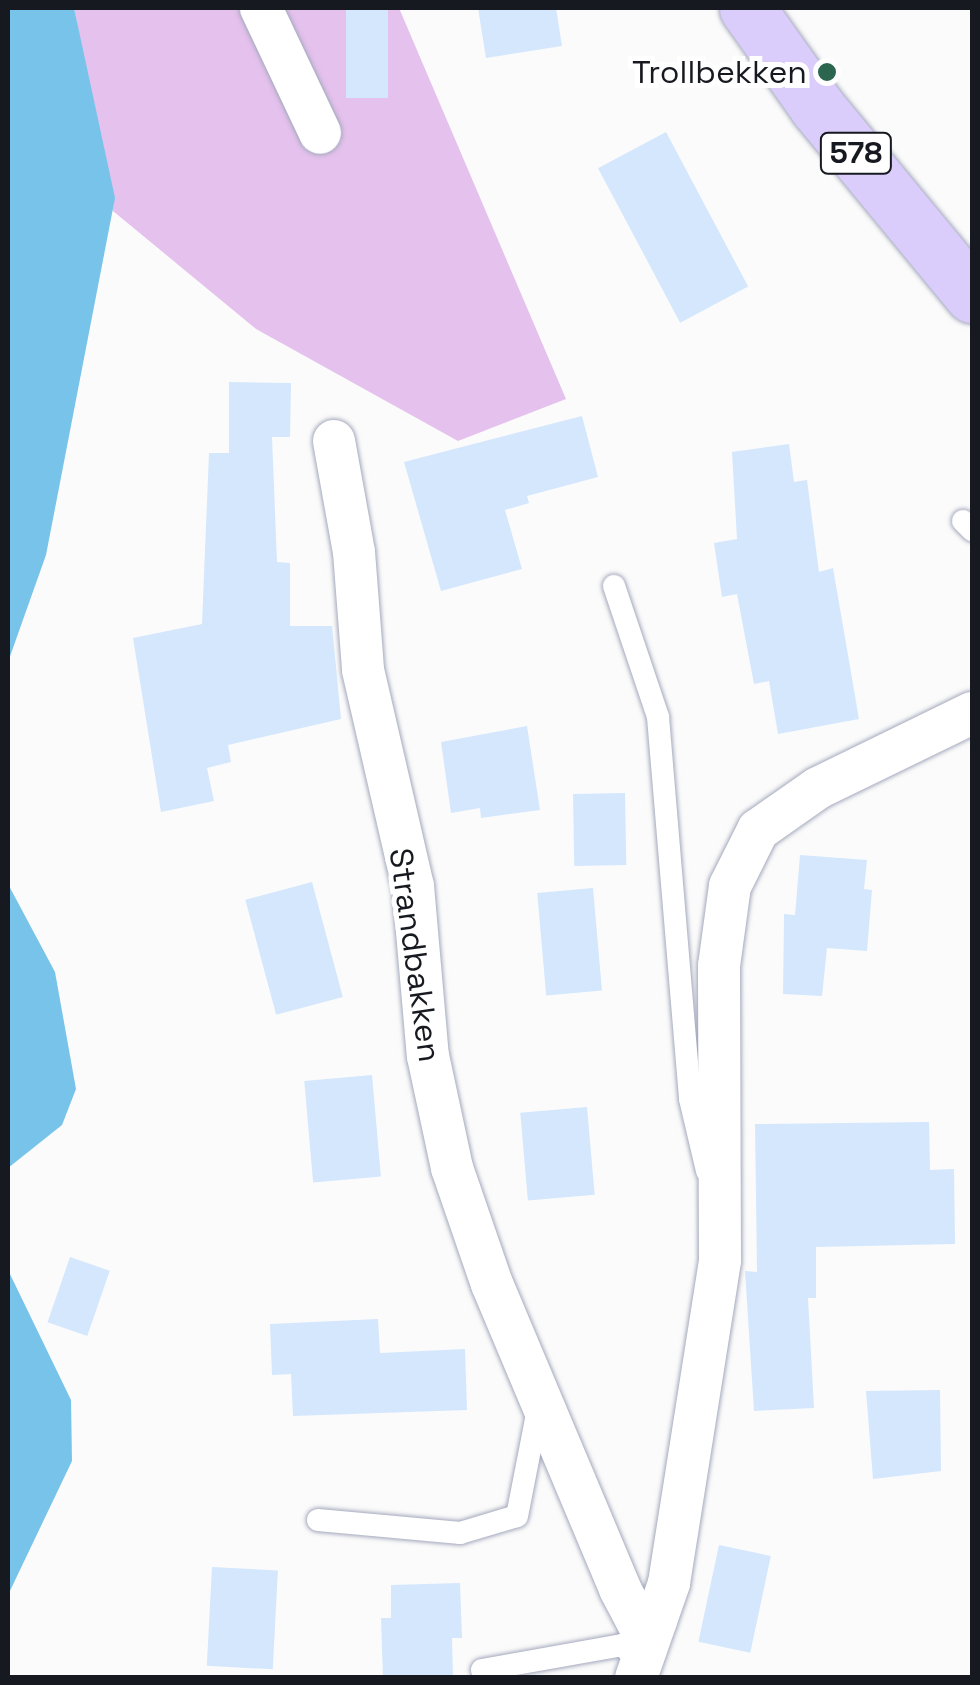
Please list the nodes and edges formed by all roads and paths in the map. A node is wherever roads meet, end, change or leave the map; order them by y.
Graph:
1 (261, 8) edge
2 (747, 8) edge
3 (320, 134) dead end
4 (972, 295) edge
5 (334, 441) dead end
6 (614, 586) dead end
7 (972, 713) edge
8 (720, 1202) junction
9 (540, 1396) junction
10 (318, 1520) dead end
11 (656, 1621) junction
12 (638, 1669) edge
13 (482, 1670) dead end

1 - 3 street
2 - 4 main road, 578
5 - 9 street, Strandbakken
6 - 8 lane
7 - 8 street
8 - 11 street
9 - 10 lane
9 - 11 street, Strandbakken
11 - 12 street
12 - 13 lane

